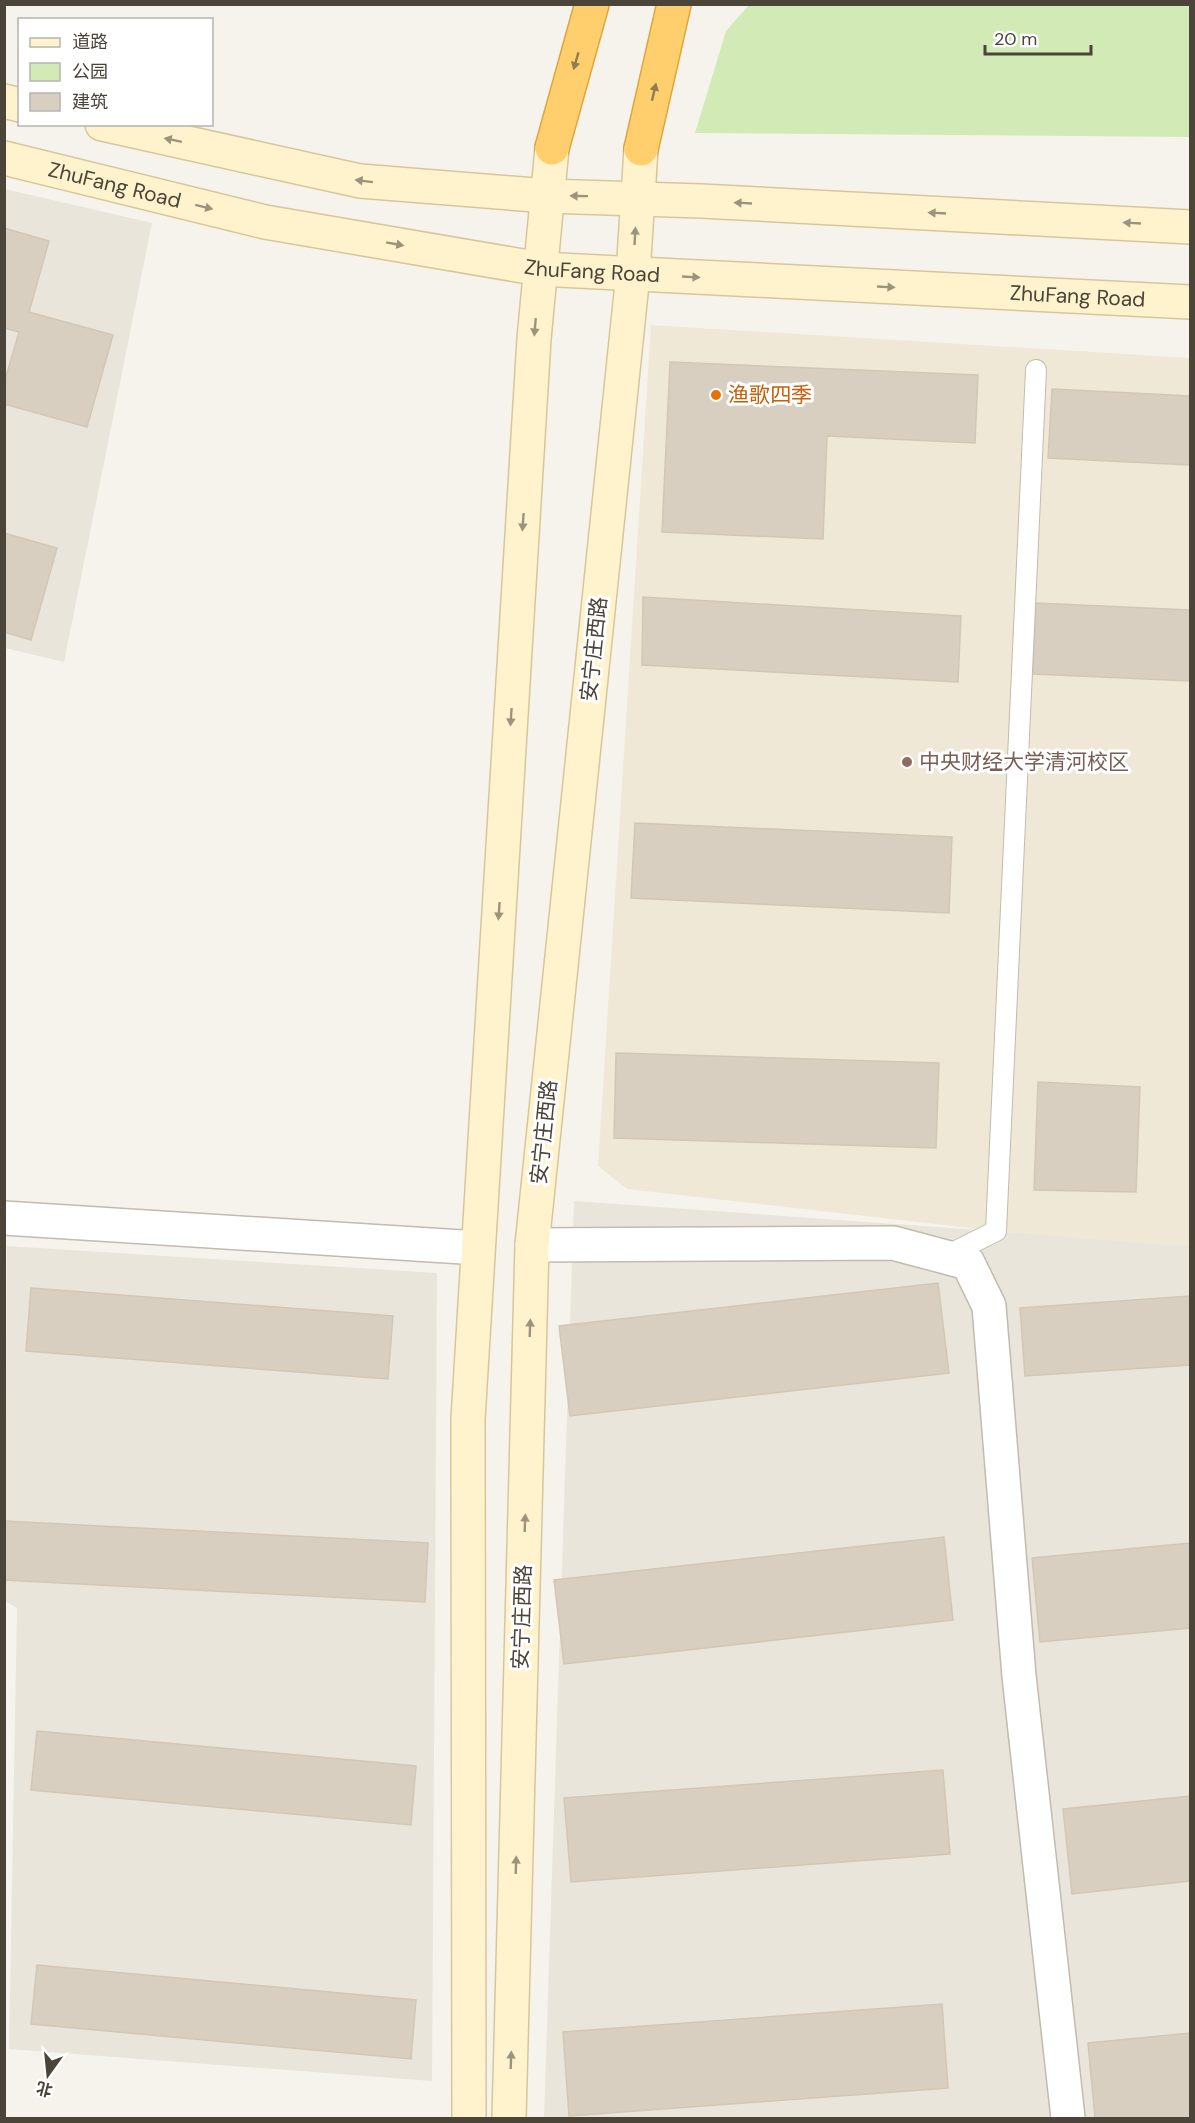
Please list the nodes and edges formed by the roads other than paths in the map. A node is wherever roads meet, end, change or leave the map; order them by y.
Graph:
1 (592, 4) edge
2 (674, 4) edge
3 (111, 126) edge
4 (552, 148) joint
5 (641, 149) joint
6 (4, 158) edge
7 (547, 196) junction
8 (638, 198) junction
9 (1191, 226) edge
10 (540, 269) junction
11 (633, 274) junction
12 (1191, 302) edge
13 (1036, 370) dead end
14 (4, 1218) edge
15 (532, 1245) junction
16 (478, 1248) junction
17 (944, 1257) junction
18 (469, 2118) edge
19 (509, 2118) edge
20 (1068, 2118) edge

1 -> 4 highway
5 -> 2 highway
7 -> 3 main road
4 - 7 main road
5 - 8 main road, 安宁庄西路
6 -> 10 main road, ZhuFang Road
8 -> 7 main road
7 - 10 main road
9 -> 8 main road
11 -> 8 main road, 安宁庄西路
10 - 11 main road, ZhuFang Road
10 -> 16 main road
11 -> 12 main road, ZhuFang Road
11 - 15 main road, 安宁庄西路
13 - 17 lane
14 - 16 street
15 - 17 street
19 -> 15 main road, 安宁庄西路
16 - 18 main road
17 - 20 street

